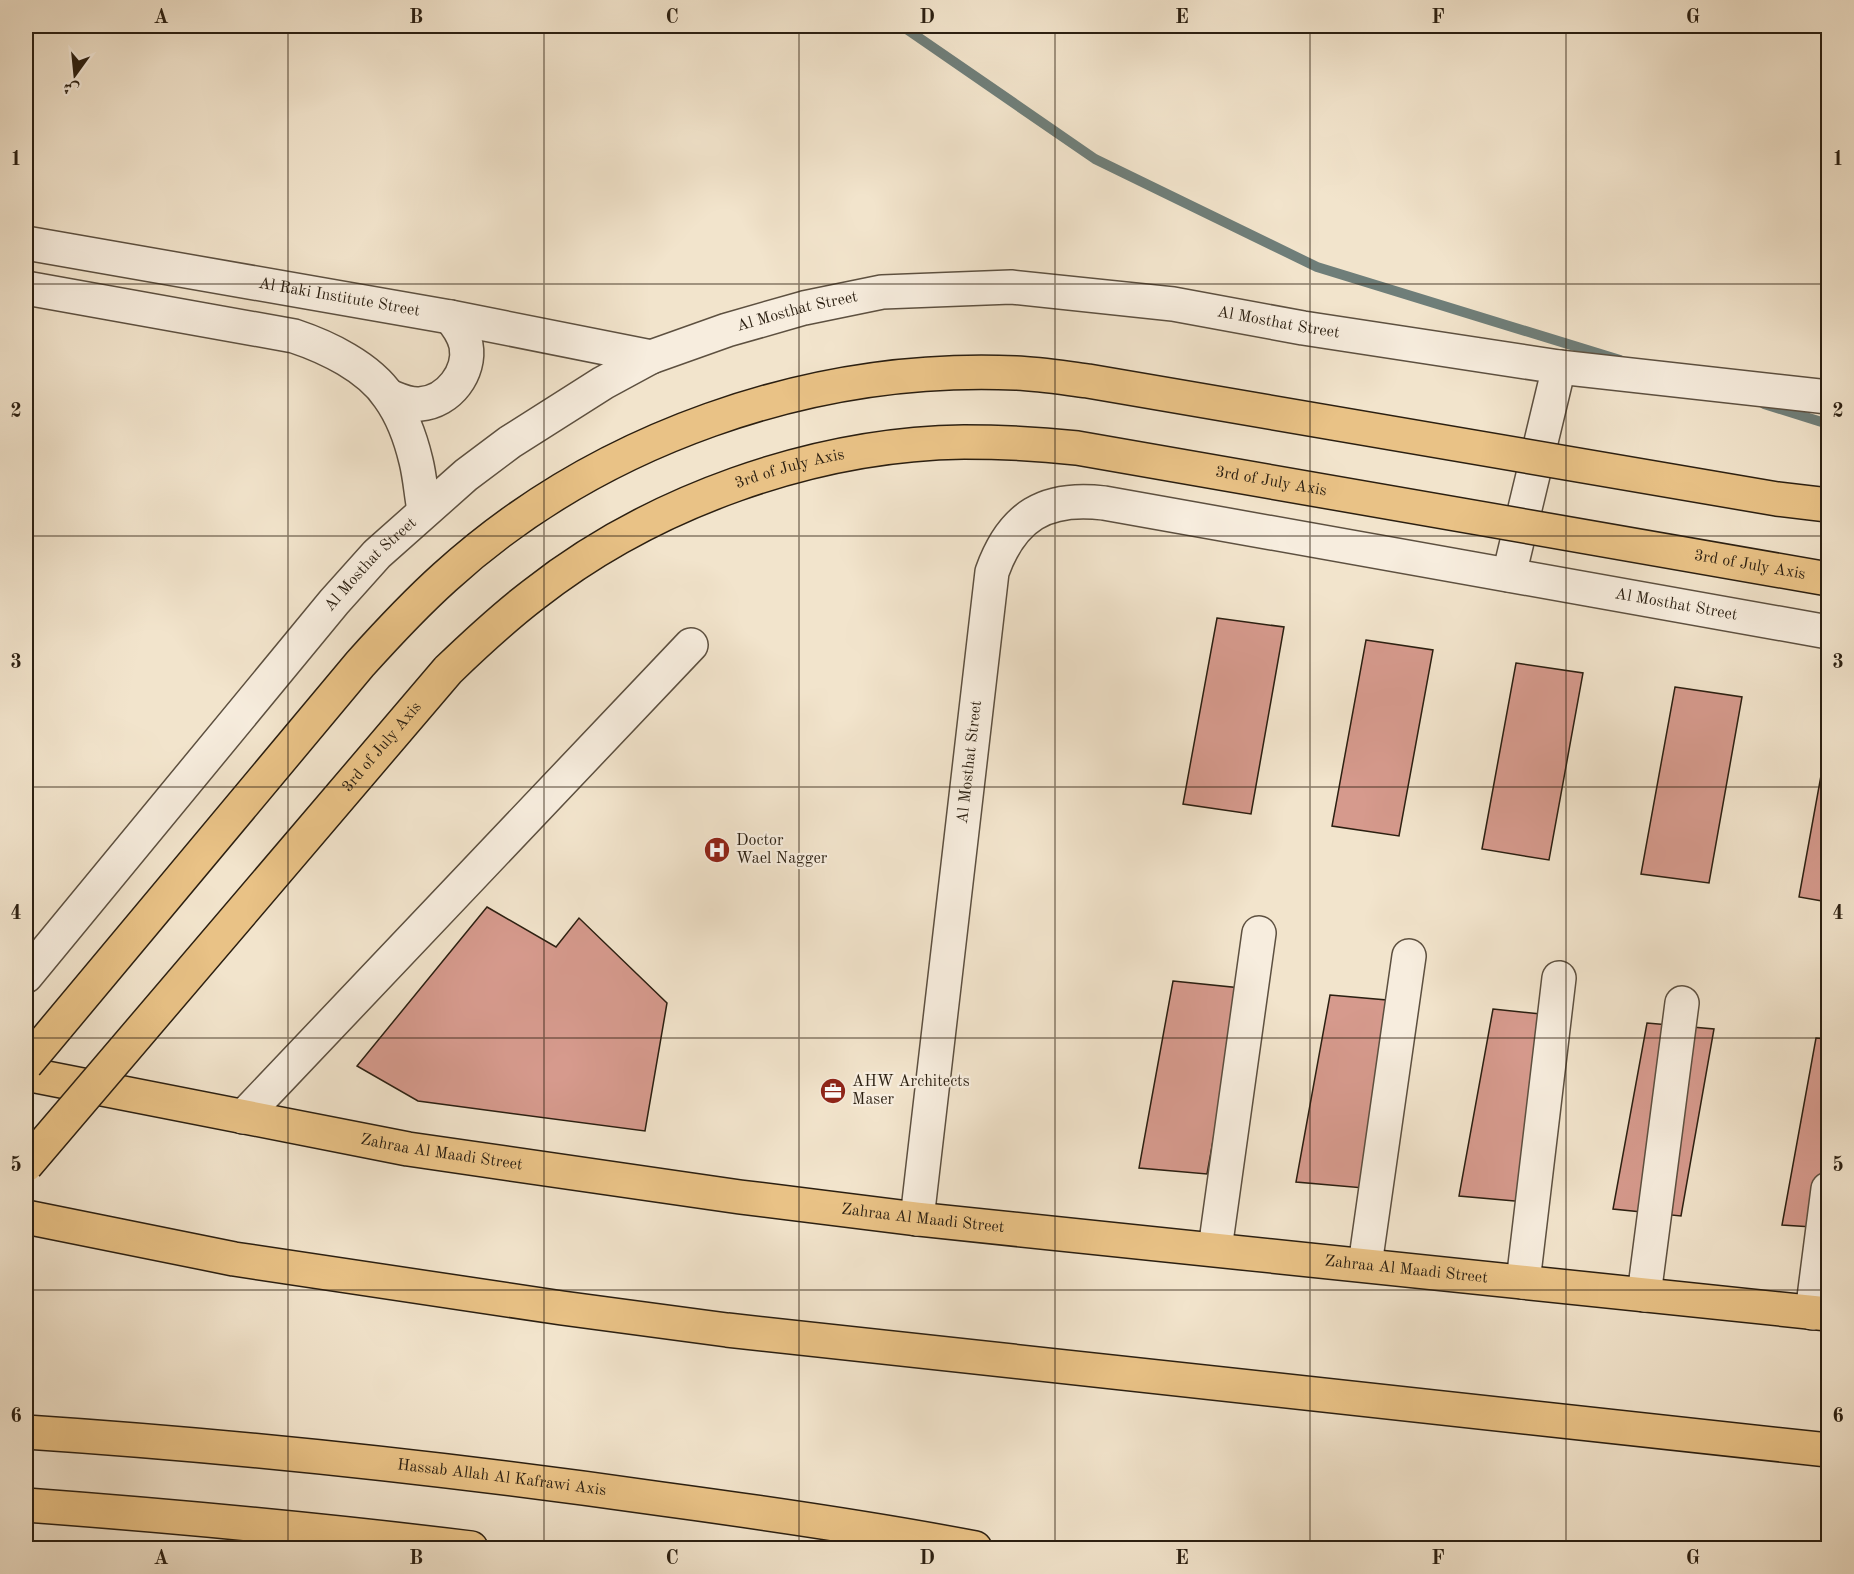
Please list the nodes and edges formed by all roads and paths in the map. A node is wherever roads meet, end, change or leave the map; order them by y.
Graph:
1 (26, 243) edge
2 (26, 288) edge
3 (450, 317) junction
4 (651, 357) junction
5 (1559, 367) junction
6 (389, 396) junction
7 (1828, 397) edge
8 (1828, 505) edge
9 (424, 510) junction
10 (1509, 575) junction
11 (1828, 579) edge
12 (1828, 632) edge
13 (691, 645) dead end
14 (1259, 933) dead end
15 (1409, 956) dead end
16 (26, 976) edge
17 (1559, 978) dead end
18 (1682, 1003) dead end
19 (26, 1064) edge
20 (26, 1074) edge
21 (243, 1117) junction
22 (26, 1165) edge
23 (1828, 1189) edge
24 (26, 1217) edge
25 (917, 1219) junction
26 (1215, 1249) junction
27 (1365, 1265) junction
28 (1523, 1282) junction
29 (1644, 1295) junction
30 (1820, 1314) edge
31 (26, 1431) edge
32 (1828, 1450) edge
33 (26, 1505) edge
34 (471, 1548) edge
35 (975, 1548) edge

1 - 3 street, Al Raki Institute Street
2 - 6 street
3 - 4 street, Al Raki Institute Street
3 - 6 street
4 - 5 street, Al Mosthat Street
4 - 9 street, Al Mosthat Street
5 - 7 street, Al Mosthat Street
5 - 10 street
6 - 9 street
8 - 19 main road, bridge
9 - 16 street, Al Mosthat Street
10 - 12 street, Al Mosthat Street
10 - 25 street, Al Mosthat Street
11 - 22 main road, 3rd of July Axis, bridge
13 - 21 street
14 - 26 street
15 - 27 street
17 - 28 street
18 - 29 street
20 - 21 main road, Zahraa Al Maadi Street
21 - 25 main road, Zahraa Al Maadi Street
23 - 30 street
24 - 32 main road
25 - 26 main road, Zahraa Al Maadi Street
26 - 27 main road, Zahraa Al Maadi Street
27 - 28 main road, Zahraa Al Maadi Street
28 - 29 main road, Zahraa Al Maadi Street
29 - 30 main road, Zahraa Al Maadi Street
31 - 35 main road, Hassab Allah Al Kafrawi Axis
33 - 34 main road

